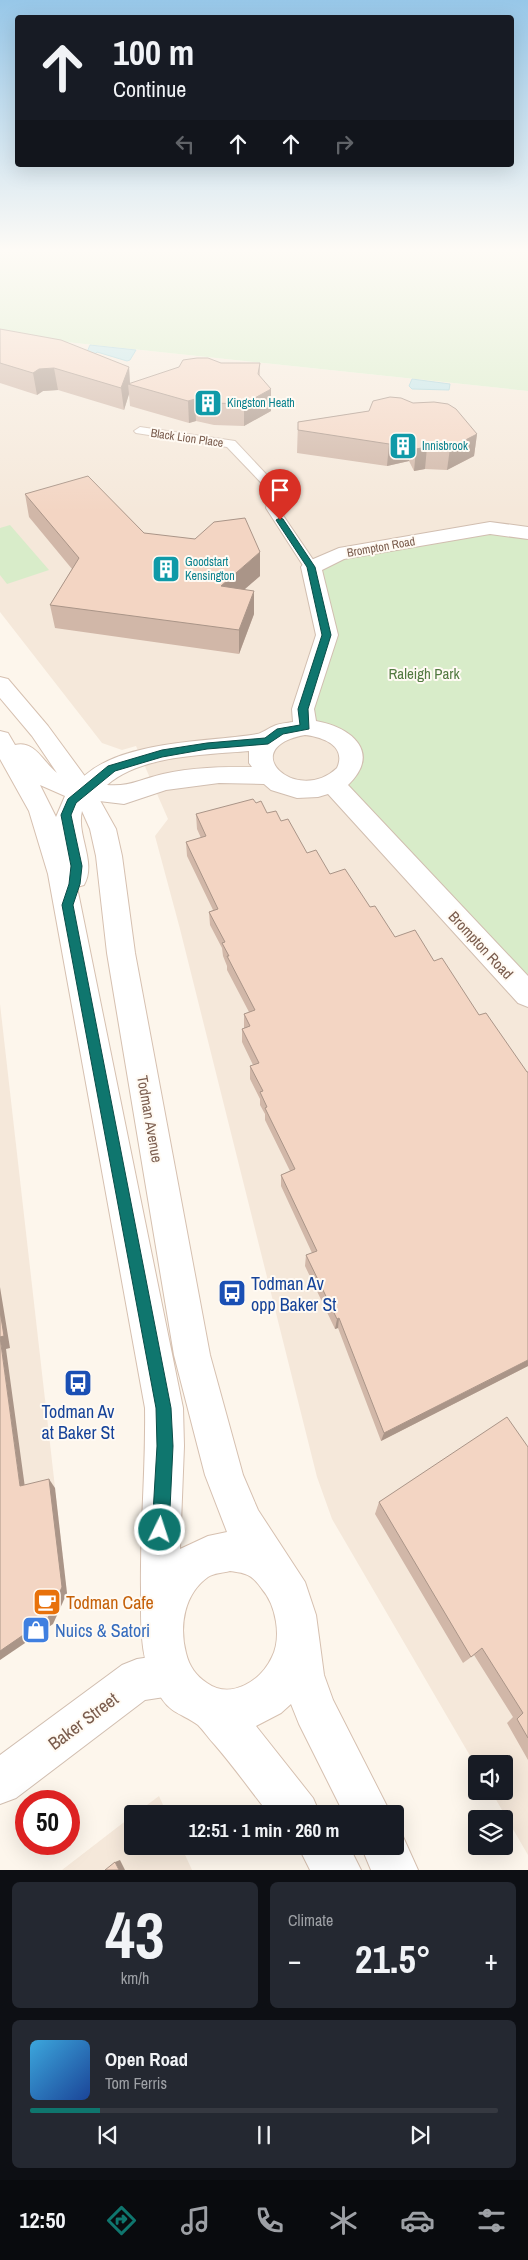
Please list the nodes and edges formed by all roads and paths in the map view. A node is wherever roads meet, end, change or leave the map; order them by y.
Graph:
1 (140, 431) dead end
2 (528, 533) edge
3 (311, 567) junction
4 (0, 684) edge
5 (305, 727) junction
6 (0, 731) edge
7 (0, 740) edge
8 (268, 741) junction
9 (268, 776) junction
10 (333, 784) junction
11 (83, 792) junction
12 (68, 905) junction
13 (528, 995) edge
14 (274, 1570) junction
15 (162, 1622) junction
16 (298, 1622) junction
17 (171, 1675) junction
18 (212, 1710) junction
19 (0, 1782) edge
20 (290, 1805) edge
21 (363, 1805) edge
22 (327, 1855) edge
23 (388, 1855) edge
24 (338, 1870) edge
25 (395, 1870) edge

1 - 3 lane, Black Lion Place
2 - 3 main road, Brompton Road
3 - 5 main road
4 - 11 main road, Todman Avenue
5 - 8 main road
5 - 10 main road
6 - 11 main road
7 - 12 main road
8 - 9 main road
8 - 11 main road
9 - 10 main road
9 - 11 main road
10 - 13 main road, Brompton Road
11 - 12 main road
11 - 14 main road, Todman Avenue
12 - 15 main road
14 - 15 main road
14 - 16 main road
15 - 17 main road
16 - 18 main road
16 - 21 main road
17 - 18 main road
17 - 19 main road, Baker Street
18 - 20 main road
22 - 24 main road
23 - 25 main road

